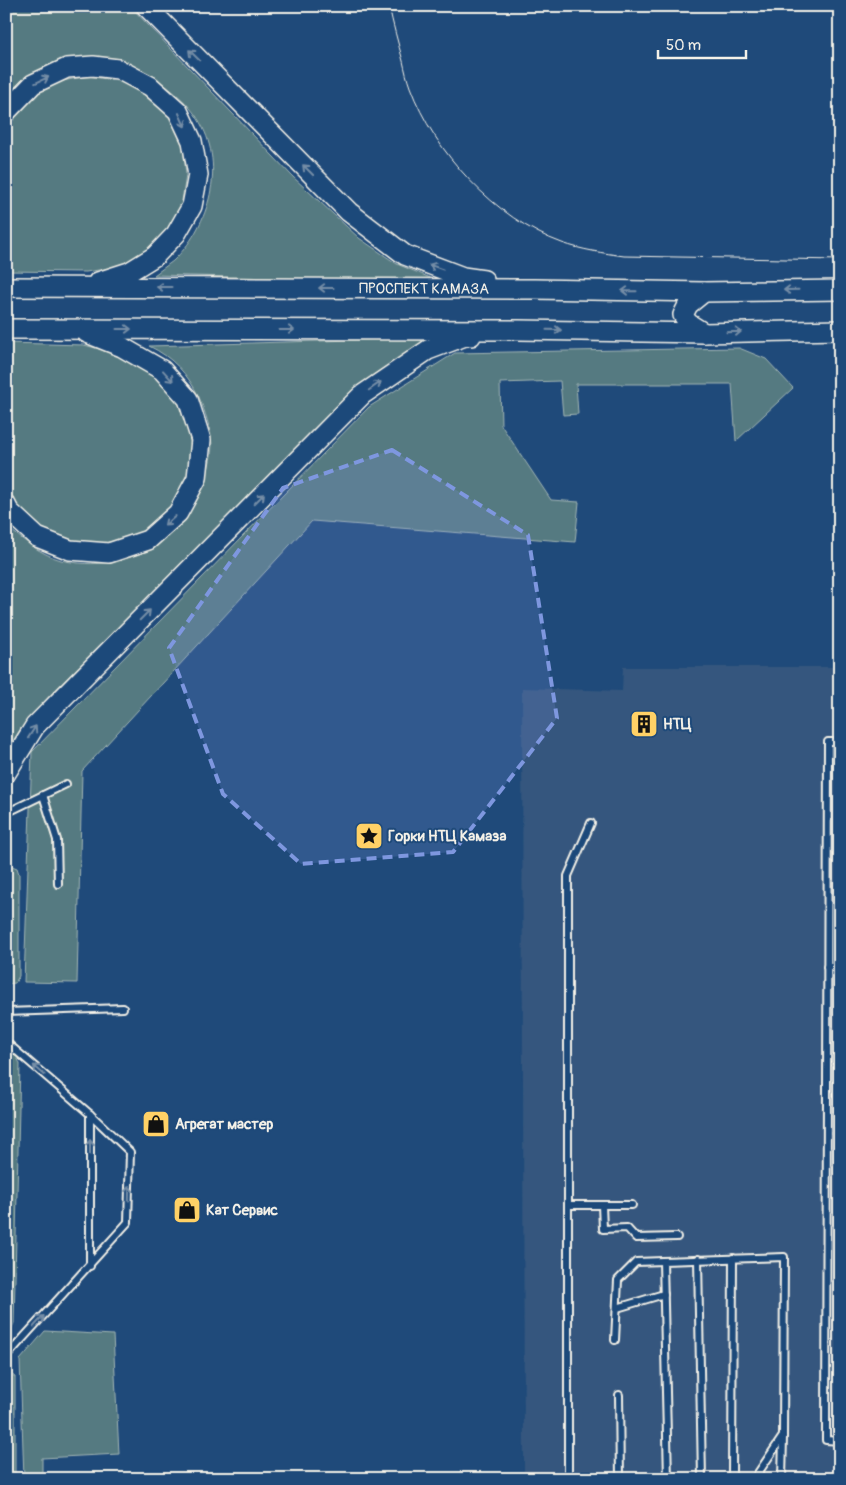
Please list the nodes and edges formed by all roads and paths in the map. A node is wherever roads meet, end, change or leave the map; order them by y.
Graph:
1 (146, 6) edge
2 (6, 112) edge
3 (15, 287) edge
4 (82, 287) junction
5 (534, 289) junction
6 (840, 290) edge
7 (704, 292) junction
8 (15, 329) edge
9 (79, 329) junction
10 (519, 330) junction
11 (840, 330) edge
12 (704, 333) junction
13 (6, 505) edge
14 (840, 742) edge
15 (6, 773) edge
16 (66, 784) dead end
17 (44, 795) junction
18 (6, 813) edge
19 (591, 823) dead end
20 (58, 884) dead end
21 (827, 967) junction
22 (840, 967) edge
23 (123, 1008) dead end
24 (6, 1012) edge
25 (6, 1042) edge
26 (90, 1114) junction
27 (568, 1205) junction
28 (602, 1205) junction
29 (632, 1205) dead end
30 (677, 1237) dead end
31 (733, 1258) junction
32 (698, 1259) junction
33 (663, 1260) junction
34 (90, 1266) junction
35 (664, 1294) junction
36 (617, 1308) junction
37 (615, 1340) dead end
38 (6, 1357) edge
39 (619, 1395) dead end
40 (783, 1436) junction
41 (840, 1441) edge
42 (568, 1479) edge
43 (620, 1479) edge
44 (668, 1479) edge
45 (702, 1479) edge
46 (732, 1479) edge
47 (754, 1479) edge
48 (782, 1479) edge

5 -> 1 main road
2 -> 4 main road
3 - 4 main road, ПРОСПЕКТ КАМАЗА
5 -> 4 main road, ПРОСПЕКТ КАМАЗА
7 -> 5 main road, ПРОСПЕКТ КАМАЗА
6 -> 7 main road, ПРОСПЕКТ КАМАЗА
7 - 12 main road
8 - 9 main road
9 -> 10 main road
9 -> 13 main road
10 -> 12 main road
15 -> 10 main road
12 -> 11 main road
14 - 21 lane
16 - 17 lane
17 - 18 lane
17 - 20 lane
19 - 27 lane
21 - 22 lane
21 - 41 lane
23 - 24 lane
26 -> 25 lane
34 -> 26 lane
34 -> 26 lane
27 - 28 lane
27 - 42 lane
28 - 29 lane
28 - 30 lane
31 - 32 lane
31 - 40 lane
31 - 46 lane
32 - 33 lane
32 - 45 lane
33 - 35 lane
33 - 36 lane
38 -> 34 lane
35 - 36 lane
35 - 44 lane
36 - 37 lane
39 - 43 lane
40 - 47 lane
40 - 48 lane

